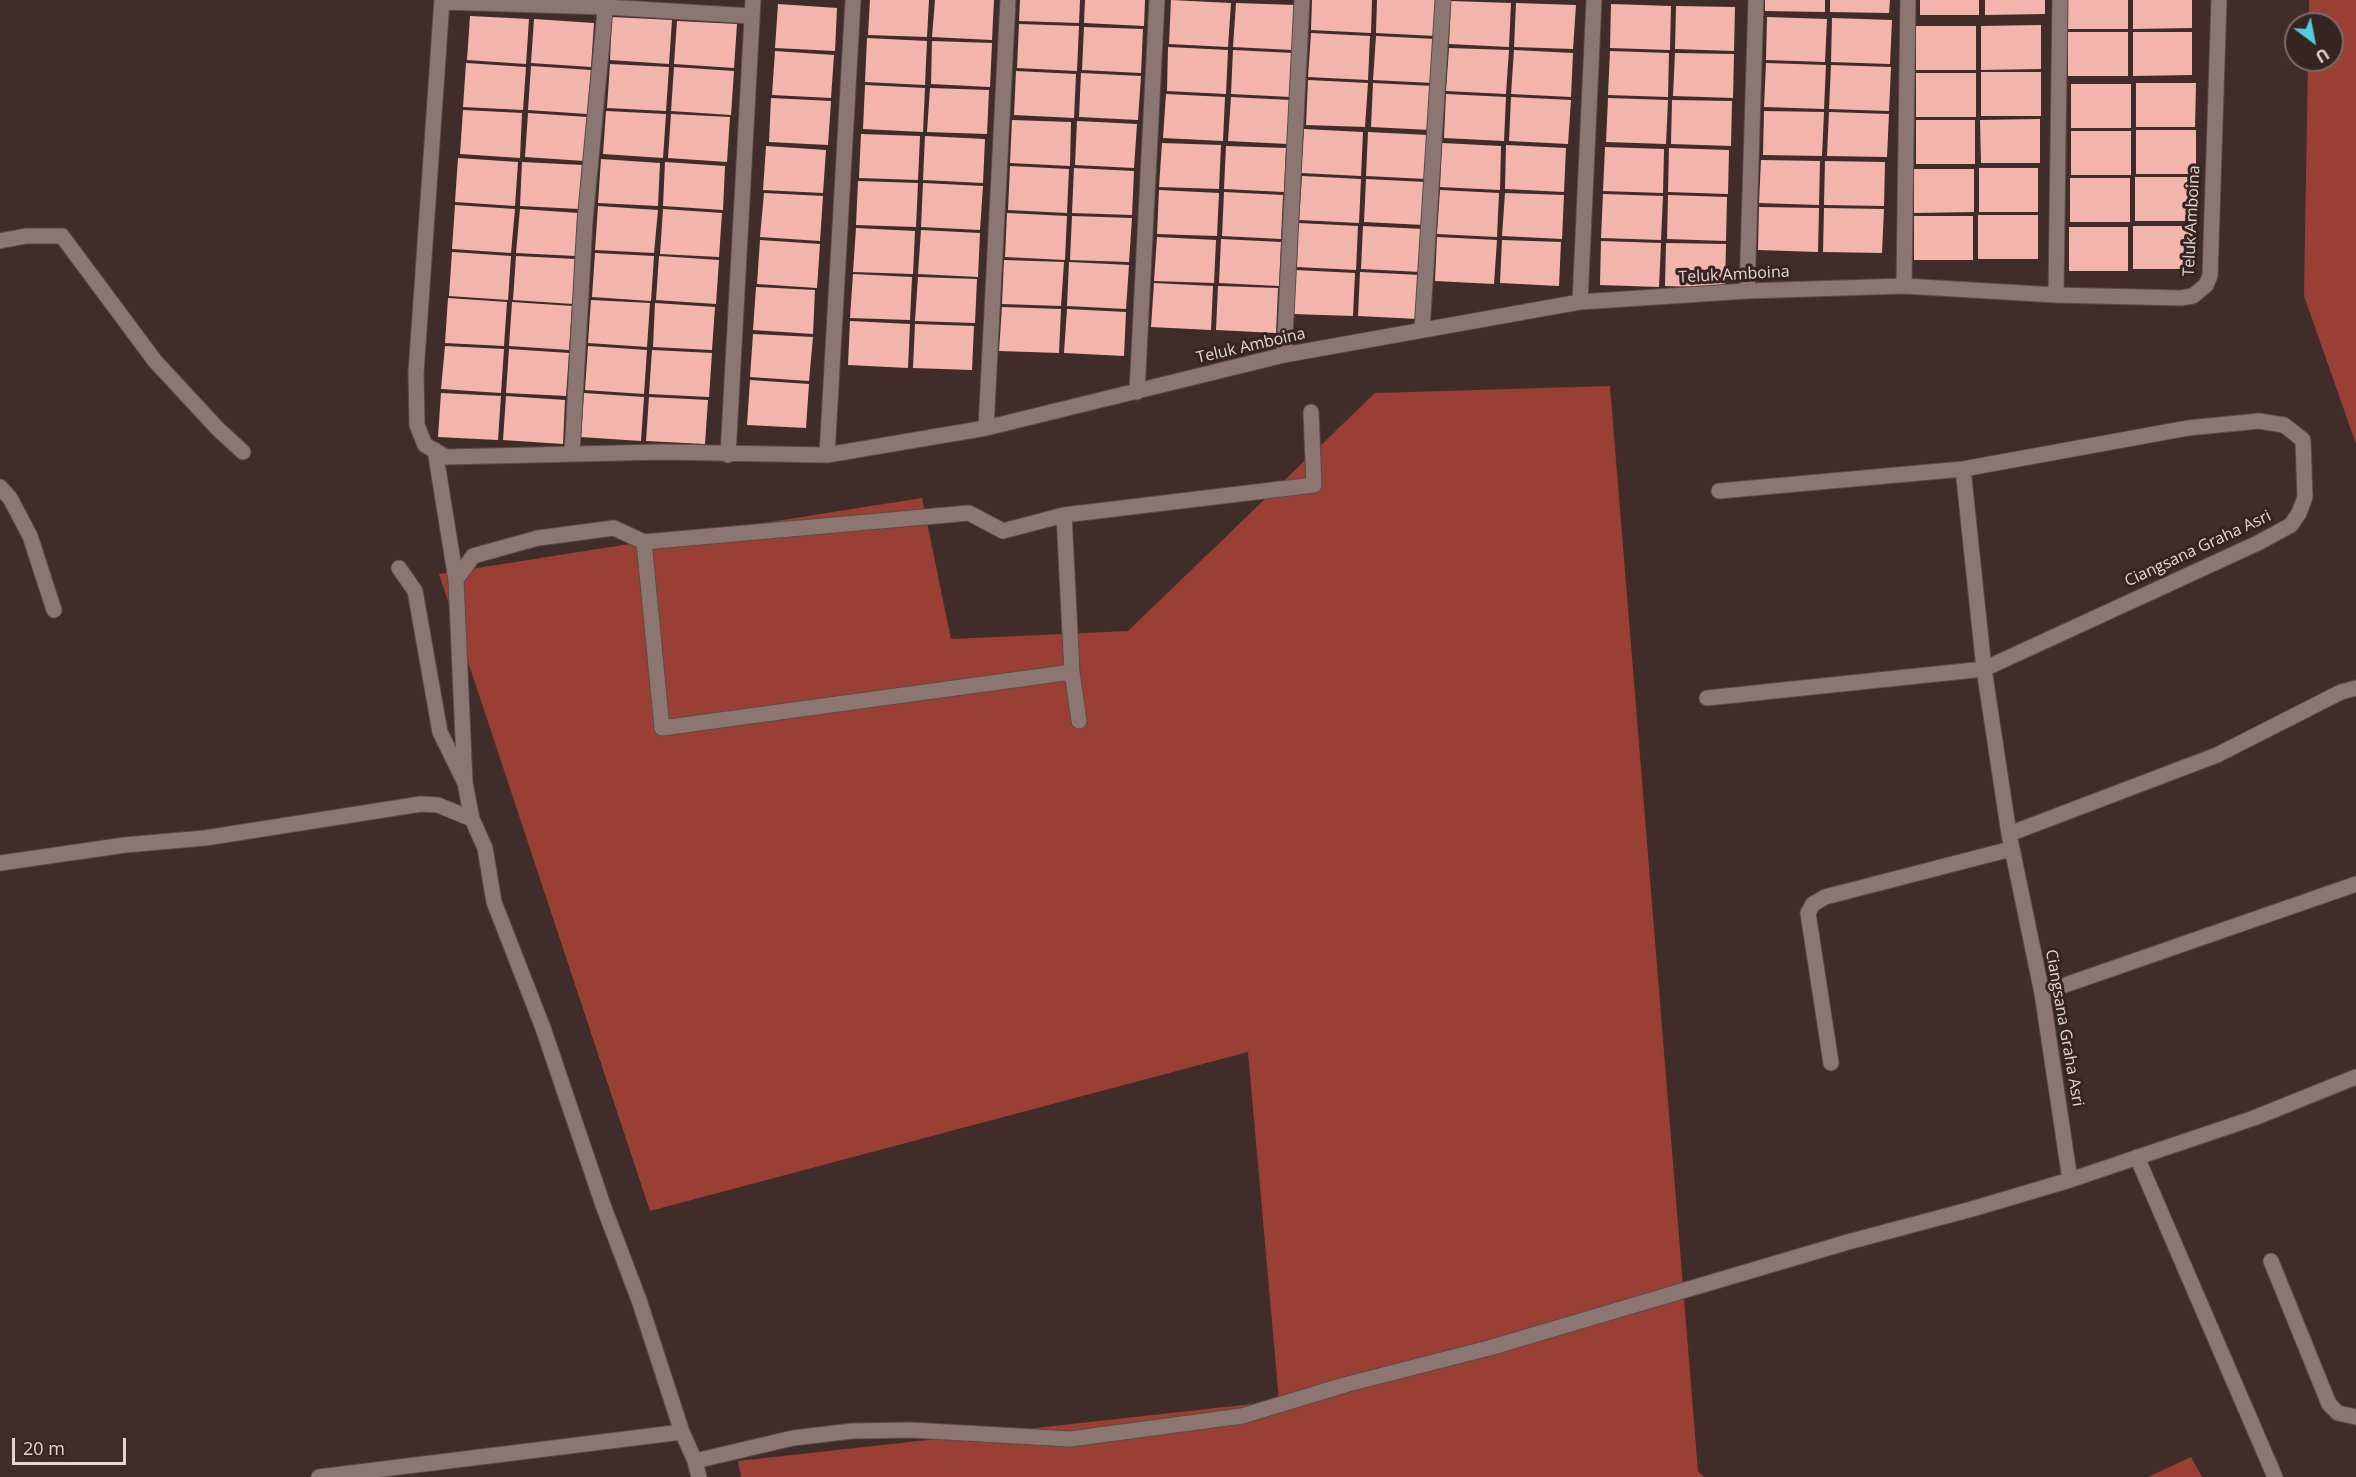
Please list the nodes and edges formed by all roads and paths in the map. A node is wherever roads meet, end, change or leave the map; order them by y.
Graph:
1 (753, 0) edge
2 (854, 0) edge
3 (1008, 0) edge
4 (1157, 0) edge
5 (1302, 0) edge
6 (1443, 0) edge
7 (1594, 0) edge
8 (1756, 0) edge
9 (1908, 0) edge
10 (2060, 0) edge
11 (2219, 0) edge
12 (442, 1) edge
13 (606, 4) edge
14 (752, 16) junction
15 (0, 241) edge
16 (1904, 286) junction
17 (1747, 291) junction
18 (2056, 295) junction
19 (1580, 302) junction
20 (1422, 330) junction
21 (1284, 355) junction
22 (1137, 392) junction
23 (1311, 412) dead end
24 (986, 428) junction
25 (435, 450) junction
26 (243, 452) dead end
27 (572, 453) junction
28 (728, 455) junction
29 (827, 455) junction
30 (1963, 469) junction
31 (0, 487) edge
32 (1719, 491) dead end
33 (1064, 515) junction
34 (644, 542) junction
35 (399, 568) dead end
36 (456, 580) junction
37 (54, 610) dead end
38 (1984, 669) junction
39 (1072, 672) junction
40 (2356, 688) edge
41 (1707, 698) dead end
42 (1079, 721) dead end
43 (465, 783) junction
44 (472, 819) junction
45 (2010, 841) junction
46 (0, 863) edge
47 (2356, 884) edge
48 (2042, 993) junction
49 (1832, 1063) dead end
50 (2356, 1077) edge
51 (2137, 1157) junction
52 (2070, 1180) junction
53 (2271, 1261) dead end
54 (2356, 1417) edge
55 (682, 1432) junction
56 (695, 1461) junction
57 (319, 1477) edge
58 (699, 1477) edge
59 (2274, 1477) edge

1 - 14 street
2 - 29 street
3 - 24 street
4 - 22 street
5 - 21 street
6 - 20 street
7 - 19 street
8 - 17 street
9 - 16 street
10 - 18 street
11 - 18 street, Teluk Amboina
12 - 13 street
12 - 25 street
13 - 14 street
13 - 27 street
14 - 28 street
15 - 26 street
16 - 17 street, Teluk Amboina
16 - 18 street, Teluk Amboina
17 - 19 street, Teluk Amboina
19 - 20 street, Teluk Amboina
20 - 21 street, Teluk Amboina
21 - 22 street, Teluk Amboina
22 - 24 street, Teluk Amboina
23 - 33 street
24 - 29 street, Teluk Amboina
25 - 27 street, Teluk Amboina
25 - 36 street
27 - 28 street, Teluk Amboina
28 - 29 street, Teluk Amboina
30 - 32 street, Ciangsana Graha Asri
30 - 38 street, Ciangsana Graha Asri
30 - 38 street, Ciangsana Graha Asri
31 - 37 street
33 - 34 street
33 - 39 street
34 - 36 street
34 - 39 street
35 - 43 street
36 - 43 street
38 - 41 street, Ciangsana Graha Asri
38 - 45 street, Ciangsana Graha Asri
39 - 42 street
40 - 45 street
43 - 44 street
44 - 46 street
44 - 55 street
45 - 48 street, Ciangsana Graha Asri
45 - 49 street
47 - 48 street
48 - 52 street, Ciangsana Graha Asri
50 - 51 street
51 - 52 street
51 - 59 street
52 - 56 street
53 - 54 street
55 - 56 street
55 - 57 street
56 - 58 street

